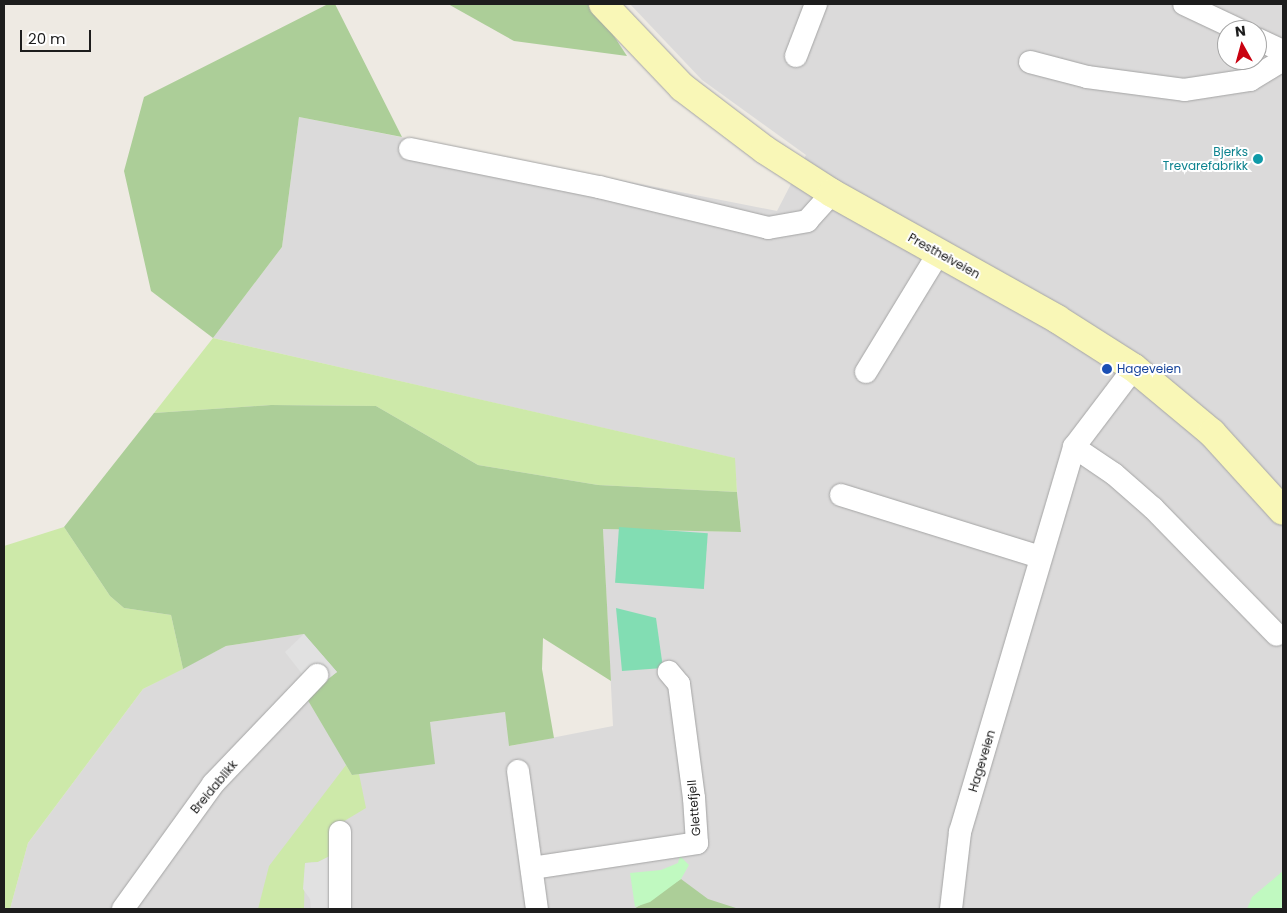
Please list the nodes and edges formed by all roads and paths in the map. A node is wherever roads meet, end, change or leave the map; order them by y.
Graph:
1 (603, 4) edge
2 (816, 4) edge
3 (1184, 4) edge
4 (1218, 20) edge
5 (1267, 44) edge
6 (1283, 51) edge
7 (796, 56) dead end
8 (1283, 60) edge
9 (1030, 62) dead end
10 (410, 149) dead end
11 (832, 193) junction
12 (938, 254) junction
13 (1134, 368) junction
14 (866, 372) dead end
15 (1074, 447) junction
16 (841, 495) dead end
17 (1283, 511) edge
18 (1040, 557) junction
19 (1277, 635) dead end
20 (669, 672) dead end
21 (317, 674) dead end
22 (518, 771) dead end
23 (340, 832) dead end
24 (532, 868) junction
25 (123, 909) edge
26 (340, 909) edge
27 (537, 909) edge
28 (951, 909) edge

1 - 11 street, Prestheiveien
2 - 7 street
3 - 4 street
5 - 6 street
8 - 9 street
10 - 11 street
11 - 12 street, Prestheiveien
12 - 13 street, Prestheiveien
12 - 14 street
13 - 15 street, Hageveien
13 - 17 street, Prestheiveien
15 - 18 street, Hageveien
15 - 19 street
16 - 18 street
18 - 28 street, Hageveien
20 - 24 street, Glettefjell
21 - 25 street, Breidablikk
22 - 24 street
23 - 26 street
24 - 27 street

